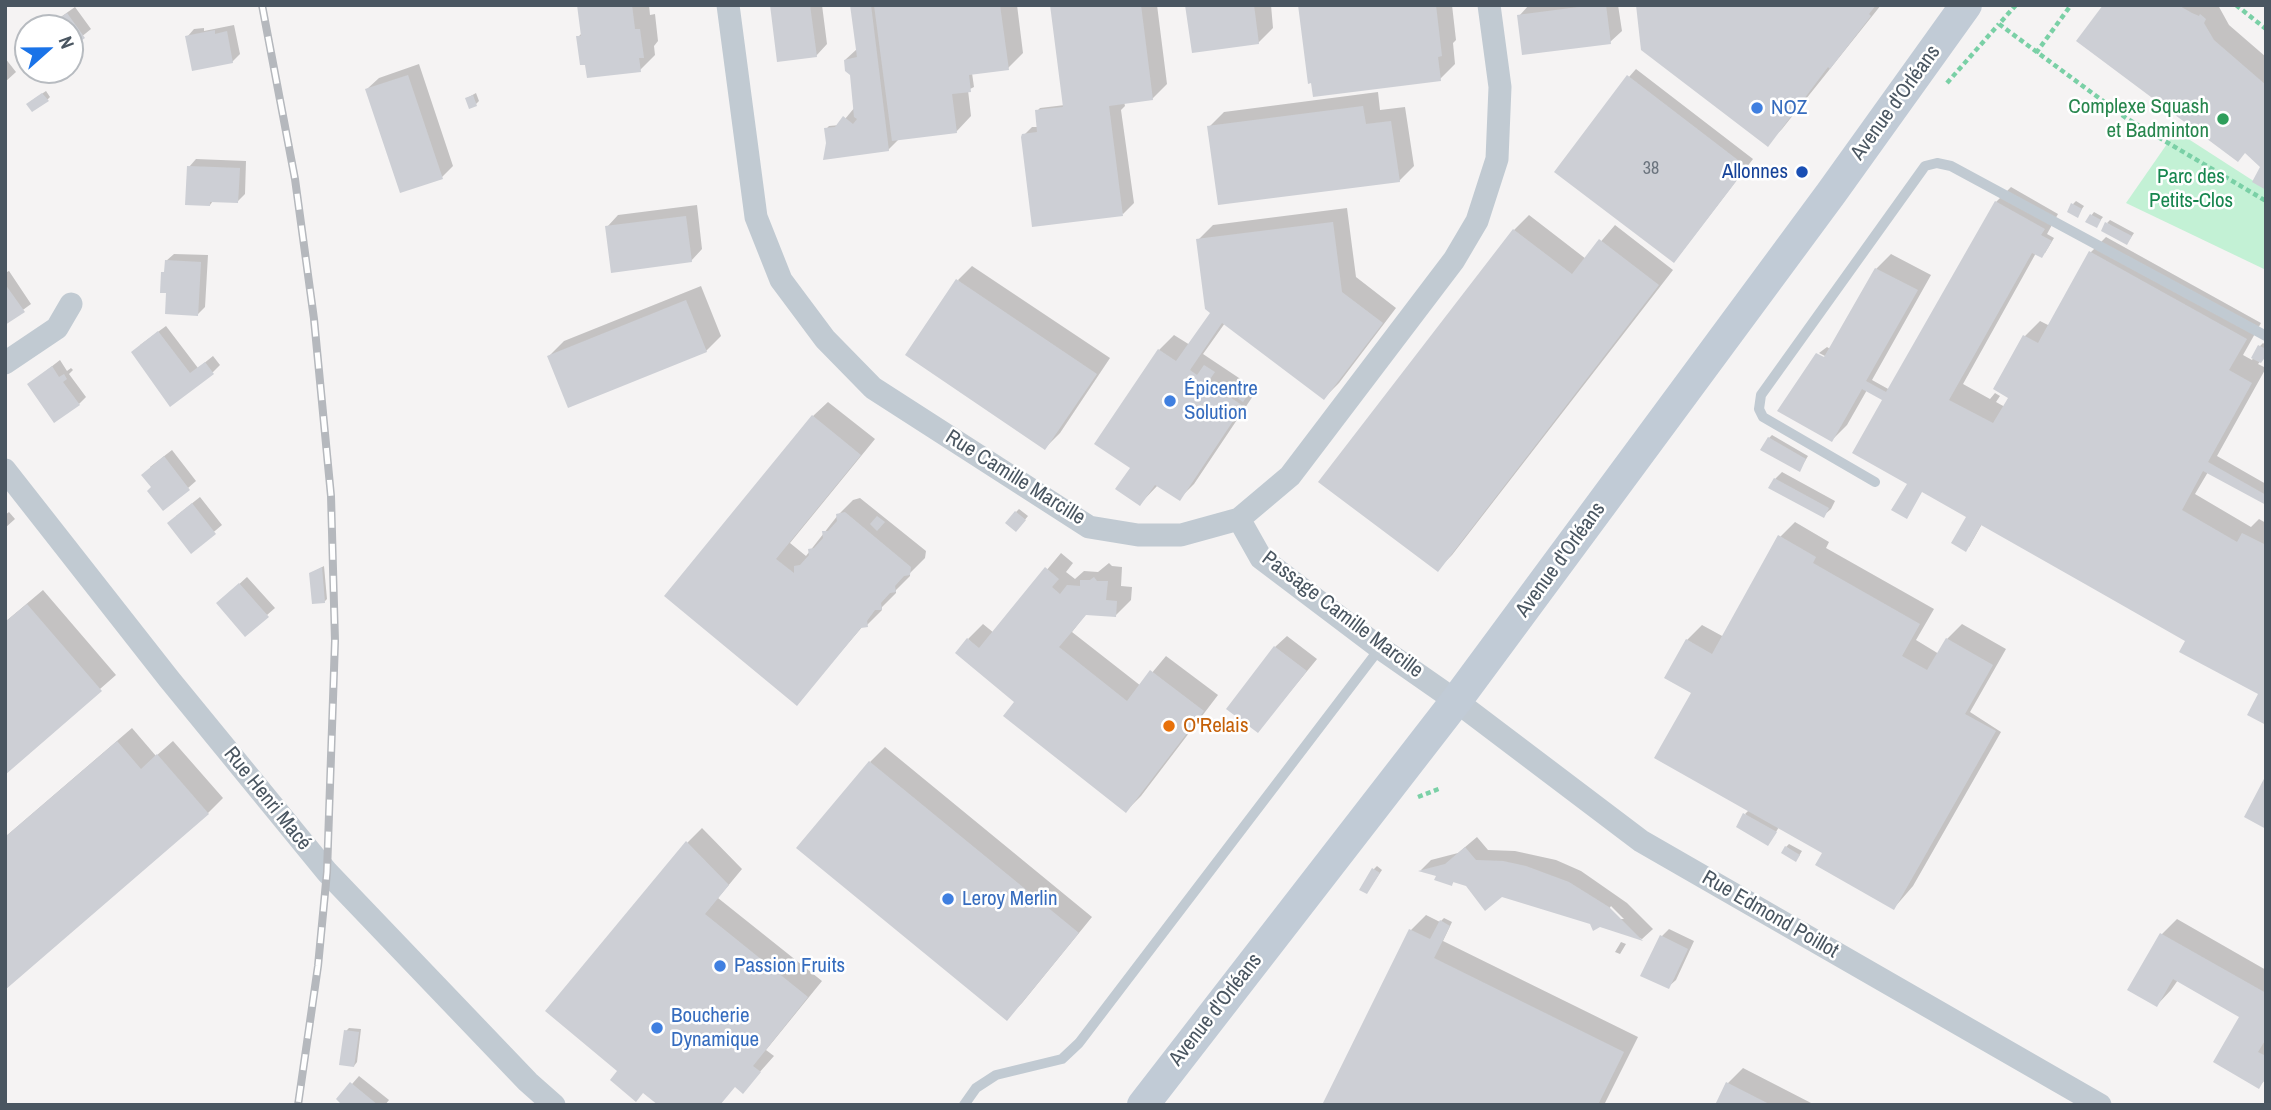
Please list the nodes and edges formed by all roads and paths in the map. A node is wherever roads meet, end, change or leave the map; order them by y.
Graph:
1 (728, 5) edge
2 (1489, 5) edge
3 (1966, 5) edge
4 (2016, 5) edge
5 (2071, 5) edge
6 (2236, 5) edge
7 (2266, 29) edge
8 (2036, 53) junction
9 (2266, 201) edge
10 (76, 312) dead end
11 (2266, 336) edge
12 (5, 363) edge
13 (5, 470) edge
14 (1875, 482) dead end
15 (1239, 519) junction
16 (1380, 649) junction
17 (1456, 701) junction
18 (554, 1105) edge
19 (964, 1105) edge
20 (1143, 1105) edge
21 (2100, 1105) edge

1 - 15 street, Rue Camille Marcille
2 - 15 street, Rue Camille Marcille
3 - 17 main road, Avenue d'Orléans
4 - 8 path
5 - 8 path
6 - 7 path
8 - 9 path
10 - 12 street
11 - 14 lane
13 - 18 street, Rue Henri Macé
15 - 16 street, Passage Camille Marcille
16 - 17 street, Passage Camille Marcille
16 - 19 lane
17 - 20 main road, Avenue d'Orléans
17 - 21 street, Rue Edmond Poillot

